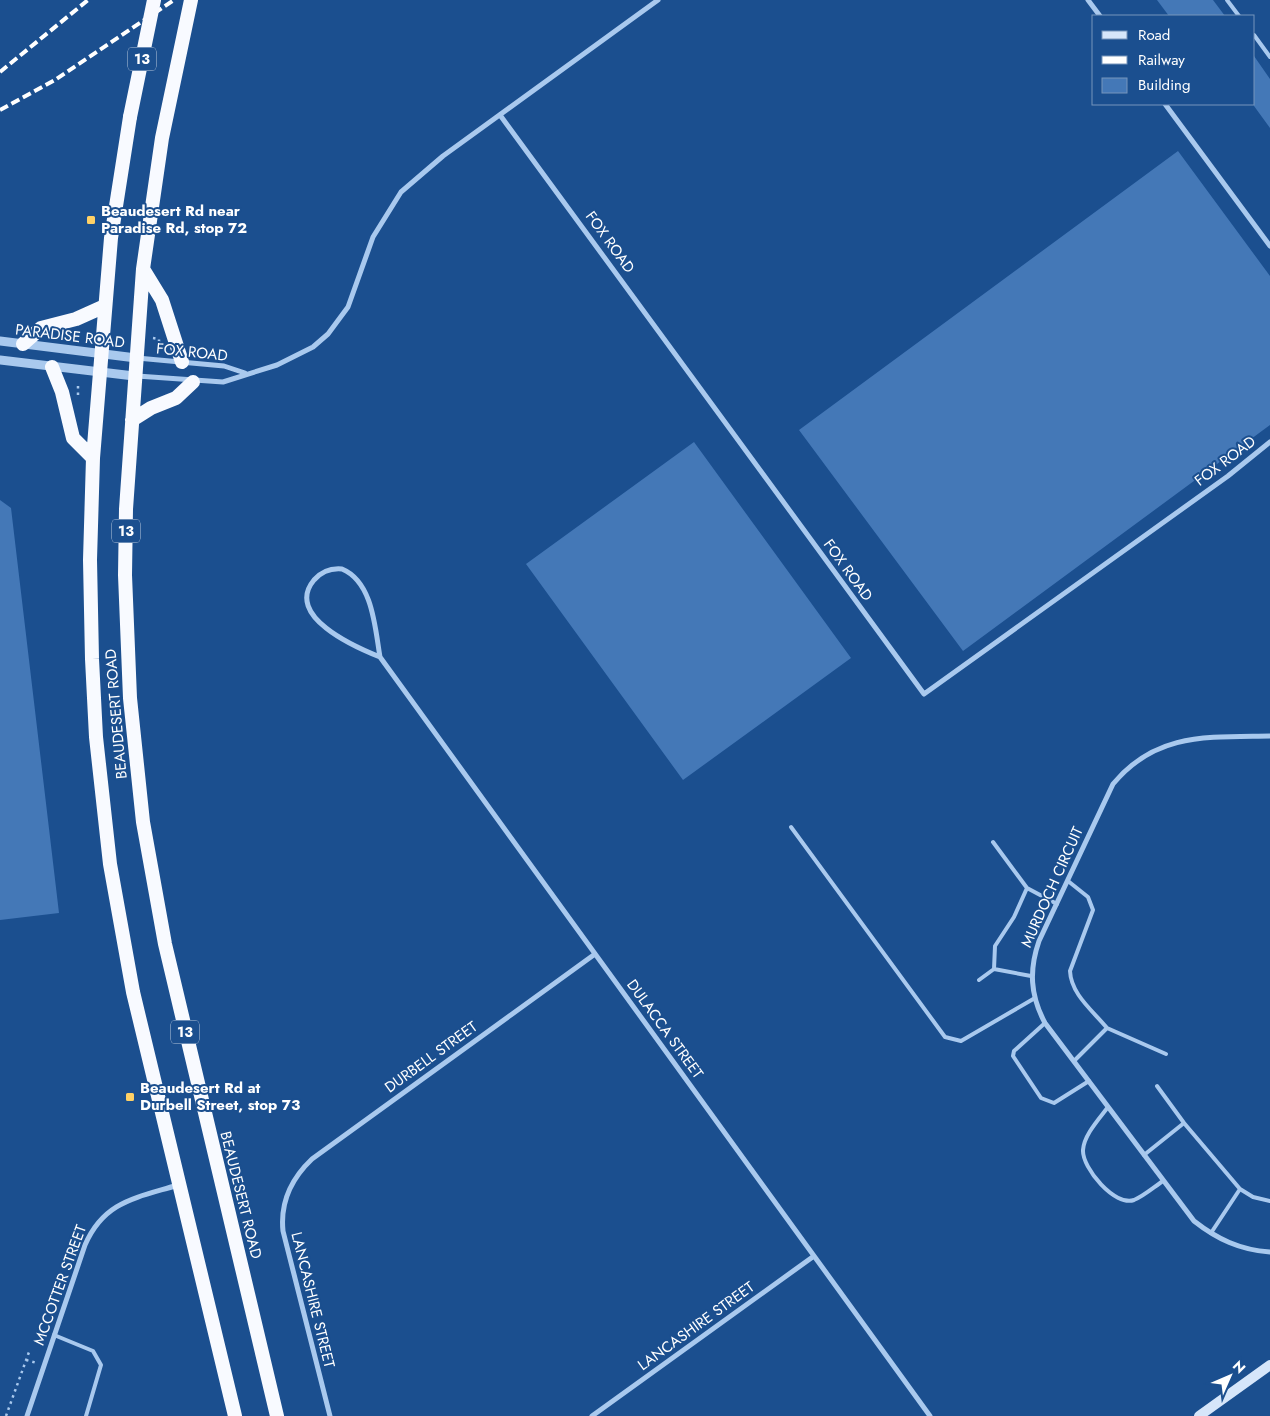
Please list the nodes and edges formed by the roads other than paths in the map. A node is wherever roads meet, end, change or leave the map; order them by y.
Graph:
1 (154, 0) edge
2 (191, 0) edge
3 (658, 0) edge
4 (1088, 0) edge
5 (1228, 0) edge
6 (1099, 15) edge
7 (1239, 15) edge
8 (1255, 37) edge
9 (1270, 57) edge
10 (1166, 105) edge
11 (500, 115) junction
12 (1270, 246) edge
13 (143, 269) junction
14 (105, 306) junction
15 (0, 341) edge
16 (23, 344) junction
17 (101, 355) junction
18 (136, 358) junction
19 (0, 360) edge
20 (182, 362) junction
21 (52, 367) junction
22 (100, 373) junction
23 (245, 373) junction
24 (134, 376) junction
25 (193, 382) junction
26 (132, 420) junction
27 (1270, 442) edge
28 (93, 458) junction
29 (380, 657) junction
30 (1270, 736) edge
31 (791, 827) dead end
32 (993, 842) dead end
33 (1068, 881) junction
34 (1027, 888) junction
35 (1057, 904) junction
36 (595, 954) junction
37 (994, 969) junction
38 (1031, 976) junction
39 (979, 980) dead end
40 (1035, 998) junction
41 (1045, 1023) junction
42 (1107, 1028) junction
43 (1166, 1054) dead end
44 (1074, 1061) junction
45 (1088, 1081) junction
46 (1157, 1086) dead end
47 (1108, 1107) junction
48 (1184, 1123) junction
49 (1144, 1156) junction
50 (1163, 1181) junction
51 (180, 1184) junction
52 (289, 1189) joint
53 (1240, 1189) junction
54 (1270, 1201) edge
55 (1210, 1234) junction
56 (1270, 1252) edge
57 (814, 1256) junction
58 (54, 1335) junction
59 (1270, 1366) edge
60 (27, 1416) edge
61 (86, 1416) edge
62 (235, 1416) edge
63 (277, 1416) edge
64 (330, 1416) edge
65 (592, 1416) edge
66 (930, 1416) edge
67 (1198, 1416) edge

1 - 14 highway, BEAUDESERT ROAD / 13, bridge
2 - 13 highway, BEAUDESERT ROAD / 13
3 - 11 street, FOX ROAD
4 - 6 street
5 - 7 lane
8 - 9 lane
10 - 12 street
11 - 23 street, FOX ROAD
11 - 27 street, FOX ROAD
13 - 18 highway, BEAUDESERT ROAD / 13
13 - 20 highway
14 - 16 highway
14 - 17 highway, BEAUDESERT ROAD / 13
15 - 16 street, PARADISE ROAD
16 - 17 street, PARADISE ROAD
17 - 18 street, PARADISE ROAD
17 - 22 highway, BEAUDESERT ROAD / 13
18 - 20 street, FOX ROAD
18 - 24 highway, BEAUDESERT ROAD / 13
19 - 21 street
20 - 23 street, FOX ROAD
21 - 22 street
21 - 28 highway
22 - 24 street
22 - 28 highway, BEAUDESERT ROAD / 13
23 - 25 street, FOX ROAD
24 - 25 street, FOX ROAD
24 - 26 highway, BEAUDESERT ROAD / 13
25 - 26 highway
26 - 63 highway, BEAUDESERT ROAD / 13
28 - 51 highway, BEAUDESERT ROAD / 13
29 - 29 street, DULACCA STREET
29 - 36 street, DULACCA STREET
30 - 33 street, MURDOCH CIRCUIT
31 - 40 lane
32 - 34 lane
33 - 35 street, MURDOCH CIRCUIT
33 - 42 lane
34 - 35 lane
34 - 37 lane
35 - 38 street, MURDOCH CIRCUIT
36 - 52 street, DURBELL STREET
36 - 57 street, DULACCA STREET
37 - 38 lane
37 - 39 lane
38 - 40 street, MURDOCH CIRCUIT
40 - 41 street, MURDOCH CIRCUIT
41 - 44 street, MURDOCH CIRCUIT
41 - 45 lane
42 - 43 lane
42 - 44 lane
44 - 45 street, MURDOCH CIRCUIT
45 - 47 street, MURDOCH CIRCUIT
46 - 48 lane
47 - 49 street, MURDOCH CIRCUIT
47 - 50 lane
48 - 49 lane
48 - 53 lane
49 - 50 street, MURDOCH CIRCUIT
50 - 55 street, MURDOCH CIRCUIT
51 - 58 street, MCCOTTER STREET
51 - 62 highway, BEAUDESERT ROAD / 13
52 - 64 street, LANCASHIRE STREET
53 - 54 lane
53 - 55 lane
55 - 56 street, MURDOCH CIRCUIT
57 - 65 street, LANCASHIRE STREET
57 - 66 street, DULACCA STREET
58 - 60 street, MCCOTTER STREET
58 - 61 lane
59 - 67 main road

